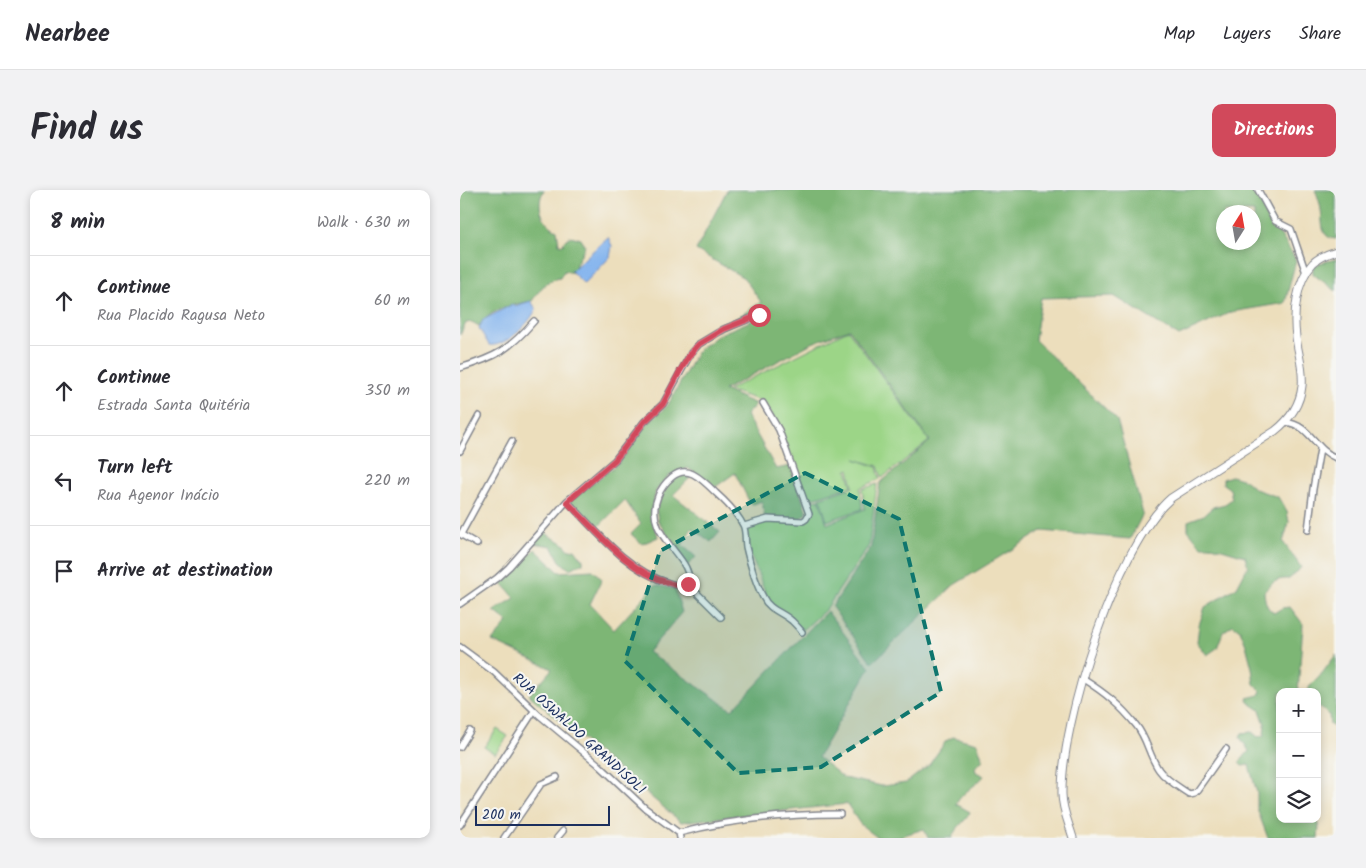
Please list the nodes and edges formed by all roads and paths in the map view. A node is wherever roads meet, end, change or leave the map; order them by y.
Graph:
1 (1258, 190) edge
2 (1336, 251) edge
3 (1306, 273) junction
4 (759, 315) dead end
5 (534, 321) dead end
6 (460, 368) edge
7 (763, 403) dead end
8 (479, 416) dead end
9 (1286, 422) junction
10 (512, 441) dead end
11 (1320, 449) junction
12 (460, 452) edge
13 (1336, 458) edge
14 (567, 502) junction
15 (744, 526) junction
16 (1308, 530) dead end
17 (460, 534) edge
18 (477, 544) dead end
19 (688, 584) junction
20 (460, 604) edge
21 (721, 617) dead end
22 (802, 632) dead end
23 (460, 646) edge
24 (1083, 679) junction
25 (534, 711) junction
26 (470, 732) dead end
27 (460, 747) edge
28 (1226, 749) dead end
29 (557, 777) dead end
30 (840, 814) dead end
31 (460, 826) edge
32 (563, 831) dead end
33 (680, 835) edge
34 (504, 838) edge
35 (558, 838) edge
36 (1073, 838) edge

1 - 3 street
2 - 3 main road
3 - 9 main road
4 - 14 street
5 - 6 street
7 - 15 street
8 - 12 street
9 - 11 street
9 - 24 main road
10 - 17 street
11 - 13 street
11 - 16 street
14 - 19 street
14 - 20 street
15 - 19 street
15 - 22 street
17 - 18 street
19 - 21 street
23 - 25 street, RUA OSWALDO GRANDISOLI
24 - 28 street
24 - 36 main road
25 - 31 street
25 - 33 street, RUA OSWALDO GRANDISOLI
26 - 27 street
29 - 34 street
30 - 33 street
32 - 35 street

